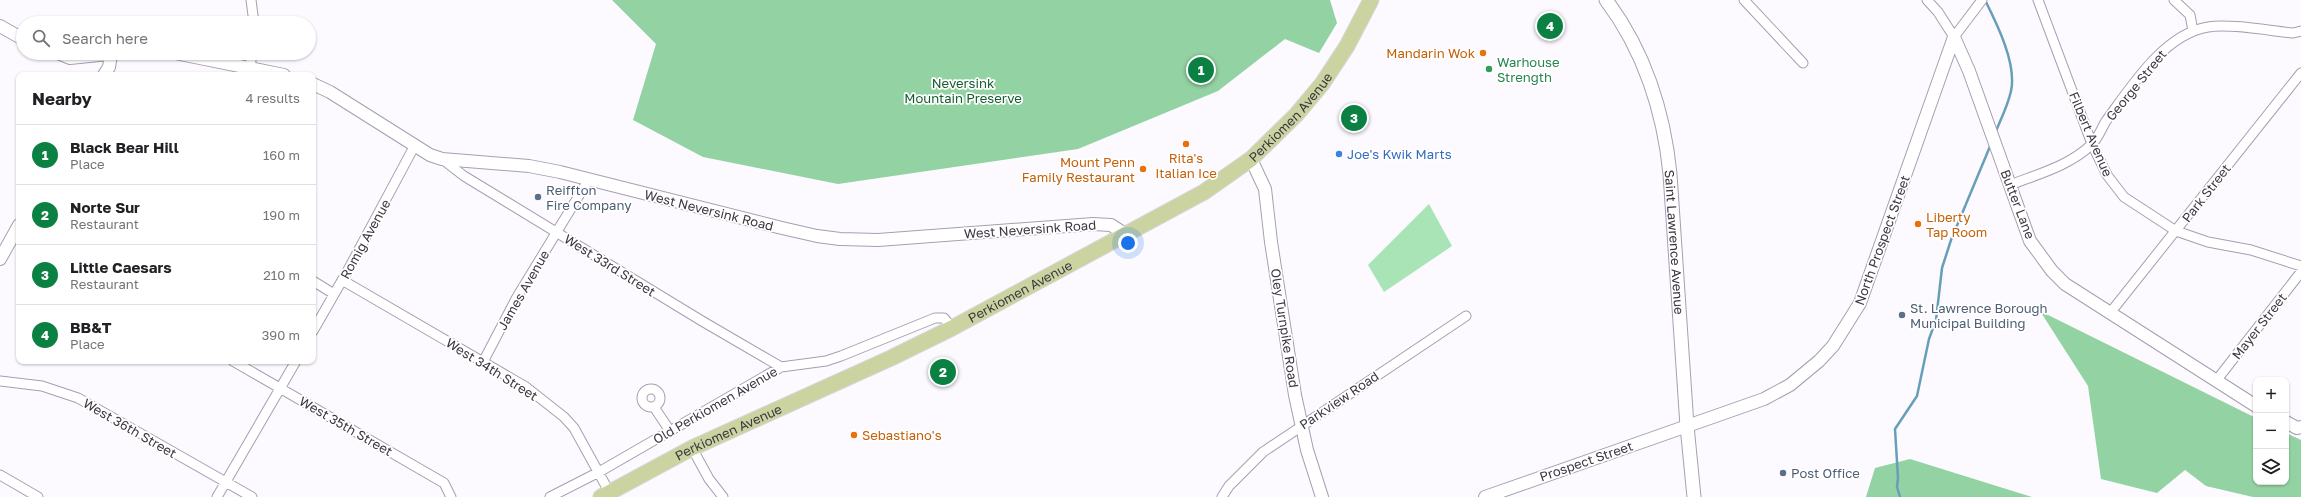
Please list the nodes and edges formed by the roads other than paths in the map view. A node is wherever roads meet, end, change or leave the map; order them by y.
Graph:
1 (251, 0) edge
2 (1371, 0) edge
3 (1606, 0) edge
4 (1744, 0) edge
5 (1927, 0) edge
6 (1982, 0) edge
7 (2038, 0) edge
8 (2174, 0) edge
9 (253, 16) edge
10 (0, 26) edge
11 (2193, 31) junction
12 (2301, 31) edge
13 (16, 35) edge
14 (1954, 37) junction
15 (112, 60) edge
16 (210, 60) edge
17 (251, 60) edge
18 (1803, 63) dead end
19 (250, 68) junction
20 (106, 72) edge
21 (269, 72) edge
22 (2301, 72) edge
23 (316, 86) edge
24 (2092, 144) junction
25 (415, 146) junction
26 (442, 158) junction
27 (1251, 159) junction
28 (589, 179) junction
29 (2010, 185) junction
30 (2176, 231) junction
31 (556, 232) junction
32 (1125, 234) junction
33 (16, 235) edge
34 (0, 259) edge
35 (2301, 266) edge
36 (2301, 272) edge
37 (342, 280) junction
38 (316, 284) edge
39 (334, 294) junction
40 (2110, 313) junction
41 (1466, 316) dead end
42 (316, 326) edge
43 (952, 328) junction
44 (483, 362) junction
45 (238, 364) edge
46 (294, 364) edge
47 (781, 367) junction
48 (0, 381) edge
49 (2216, 381) junction
50 (280, 388) junction
51 (2253, 404) edge
52 (654, 407) dead end
53 (1302, 425) junction
54 (1687, 426) junction
55 (670, 431) junction
56 (692, 448) junction
57 (599, 472) junction
58 (0, 475) edge
59 (226, 483) junction
60 (607, 495) edge
61 (38, 497) edge
62 (217, 497) edge
63 (252, 497) edge
64 (451, 497) edge
65 (550, 497) edge
66 (723, 497) edge
67 (1222, 497) edge
68 (1322, 497) edge
69 (1484, 497) edge
70 (1694, 497) edge

1 - 9 street
2 - 27 main road, Perkiomen Avenue
3 - 54 main road, Saint Lawrence Avenue
4 - 18 street
5 - 14 street, Butter Lane
6 - 14 street
7 - 24 street, Filbert Avenue
8 - 11 street
10 - 13 street
11 - 12 street, George Street
11 - 24 street, George Street
14 - 29 street, Butter Lane
14 - 54 street, North Prospect Street
15 - 20 street
16 - 19 street
17 - 19 street
19 - 21 street
22 - 30 street, Park Street
23 - 25 street, West Neversink Road
24 - 29 street, George Street
24 - 30 street, Filbert Avenue
25 - 26 street, West Neversink Road
25 - 37 street, Romig Avenue
26 - 28 street, West Neversink Road
26 - 31 street, West 33rd Street
27 - 32 main road, Perkiomen Avenue
27 - 53 street, Oley Turnpike Road
28 - 31 street, James Avenue
28 - 32 street, West Neversink Road
29 - 40 street, Butter Lane
30 - 35 street, Filbert Avenue
30 - 40 street, Park Street
31 - 44 street, James Avenue
31 - 47 street, West 33rd Street
32 - 43 main road, Perkiomen Avenue
33 - 34 street
36 - 49 street, Mayer Street
37 - 39 street, Romig Avenue
37 - 44 street, West 34th Street
38 - 39 street
39 - 42 street, Romig Avenue
40 - 49 street, Butter Lane
41 - 53 street, Parkview Road
43 - 47 street, Old Perkiomen Avenue
43 - 56 main road, Perkiomen Avenue
44 - 57 street, West 34th Street
45 - 50 street, West 35th Street
46 - 50 street
47 - 55 street, Old Perkiomen Avenue
48 - 59 street, West 36th Street
49 - 51 street, Butter Lane
50 - 59 street
50 - 64 street, West 35th Street
52 - 55 street
53 - 67 street, Parkview Road
53 - 68 street, Oley Turnpike Road
54 - 69 street, Prospect Street
54 - 70 main road, Saint Lawrence Avenue
55 - 57 street, Old Perkiomen Avenue
56 - 60 main road, Perkiomen Avenue
56 - 66 street
57 - 60 street, West 34th Street
57 - 65 street, Old Perkiomen Avenue
58 - 61 street
59 - 62 street
59 - 63 street, West 36th Street

